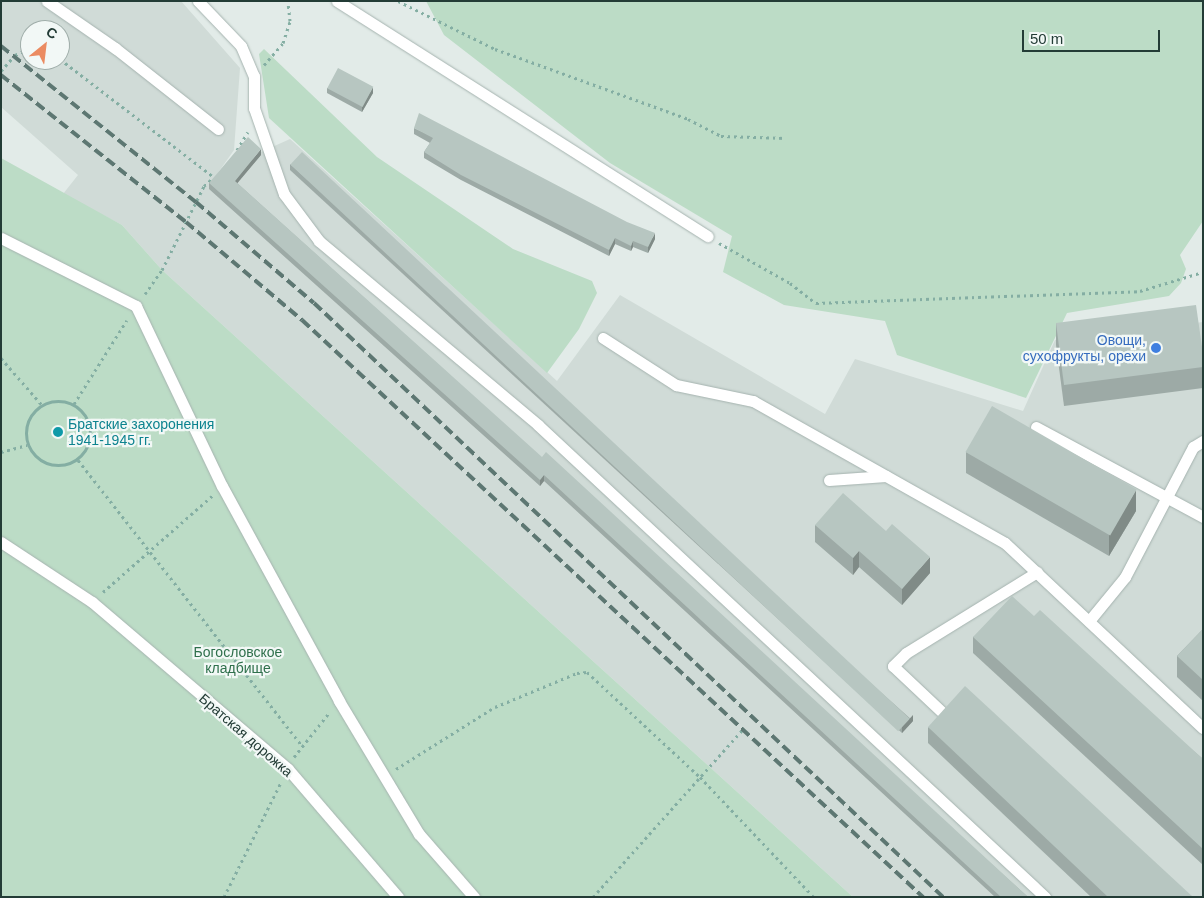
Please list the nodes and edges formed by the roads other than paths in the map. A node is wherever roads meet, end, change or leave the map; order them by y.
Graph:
1 (46, 1) edge
2 (198, 1) edge
3 (337, 1) edge
4 (218, 129) dead end
5 (708, 236) road end
6 (1, 238) edge
7 (603, 338) dead end
8 (1036, 427) dead end
9 (1203, 441) edge
10 (886, 476) junction
11 (829, 480) dead end
12 (1166, 497) junction
13 (1203, 517) edge
14 (1, 542) edge
15 (1037, 572) junction
16 (1089, 621) junction
17 (944, 714) edge
18 (1203, 728) edge
19 (398, 897) edge
20 (474, 897) edge
21 (1045, 897) edge

1 - 4 lane
2 - 21 lane
3 - 5 lane
6 - 20 lane
7 - 10 lane
8 - 12 lane
9 - 12 lane
10 - 11 lane
10 - 15 lane
12 - 13 lane
12 - 16 lane
14 - 19 lane, Братская дорожка
15 - 16 lane
15 - 17 lane
16 - 18 lane

